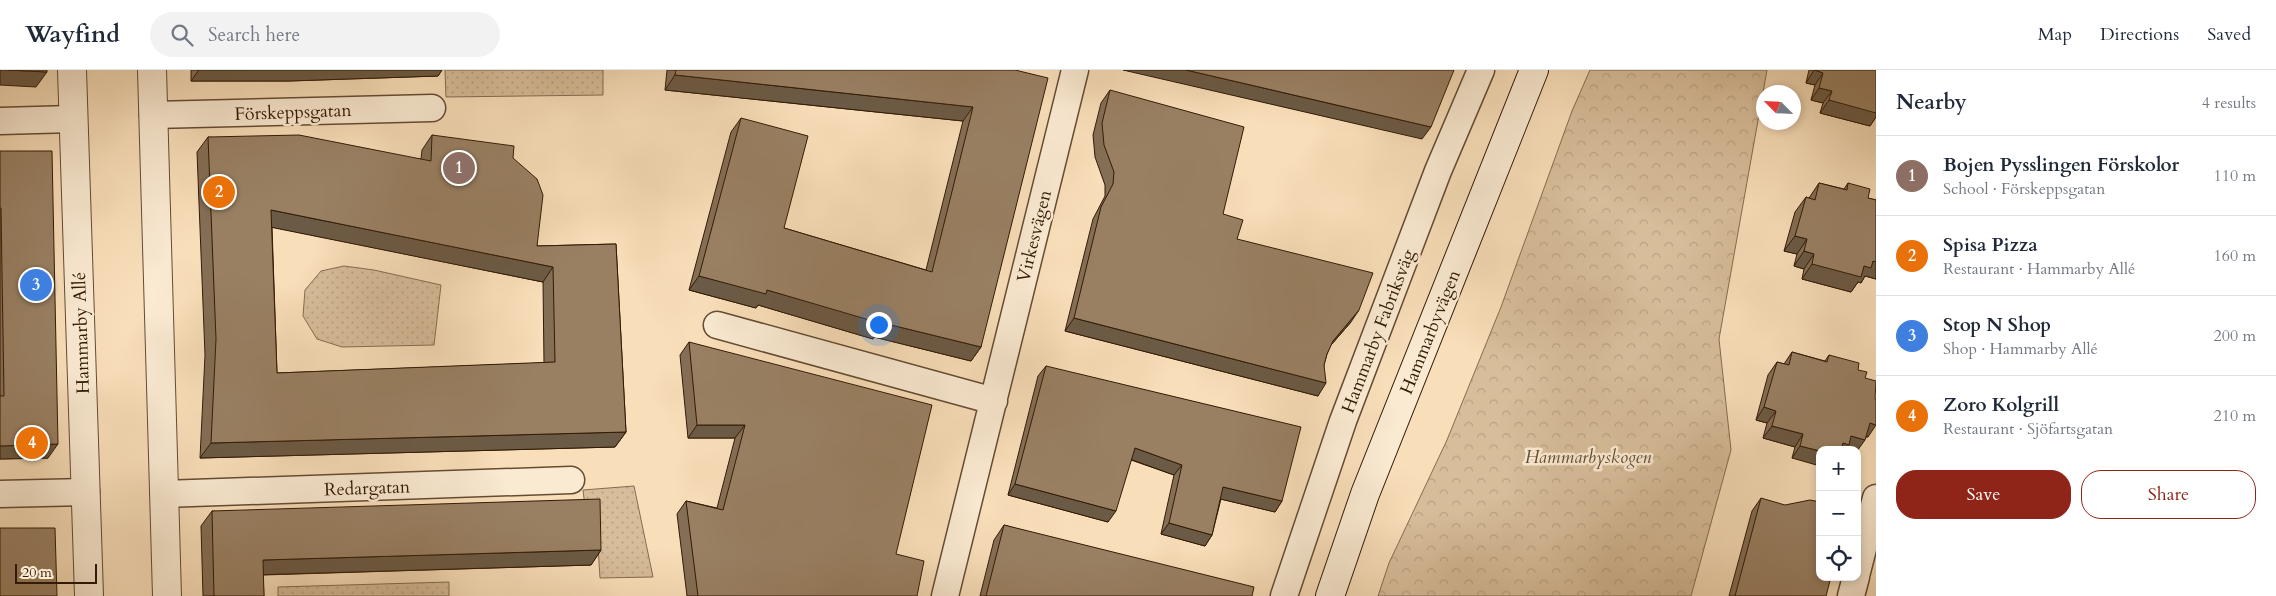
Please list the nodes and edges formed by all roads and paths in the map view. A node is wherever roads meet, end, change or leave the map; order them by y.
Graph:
1 (72, 70) edge
2 (152, 70) edge
3 (1075, 70) edge
4 (1481, 70) edge
5 (1534, 70) edge
6 (432, 108) dead end
7 (153, 114) junction
8 (74, 120) junction
9 (0, 121) edge
10 (718, 325) dead end
11 (994, 401) junction
12 (571, 480) dead end
13 (86, 492) junction
14 (0, 494) edge
15 (164, 494) junction
16 (1876, 498) edge
17 (1861, 556) edge
18 (1855, 581) edge
19 (89, 596) edge
20 (167, 596) edge
21 (944, 596) edge
22 (1284, 596) edge
23 (1330, 596) edge
24 (1851, 596) edge

1 - 8 street, Hammarby Allé
2 - 7 street
3 - 11 street, Virkesvägen
4 - 22 street, Hammarby Fabriksväg
5 - 23 street, Hammarbyvägen
6 - 7 street, Förskeppsgatan
7 - 15 street
8 - 9 street
8 - 13 street, Hammarby Allé
10 - 11 street
11 - 21 street, Virkesvägen
12 - 15 street, Redargatan
13 - 14 street
13 - 19 street, Hammarby Allé
15 - 20 street
16 - 17 street
18 - 24 street

